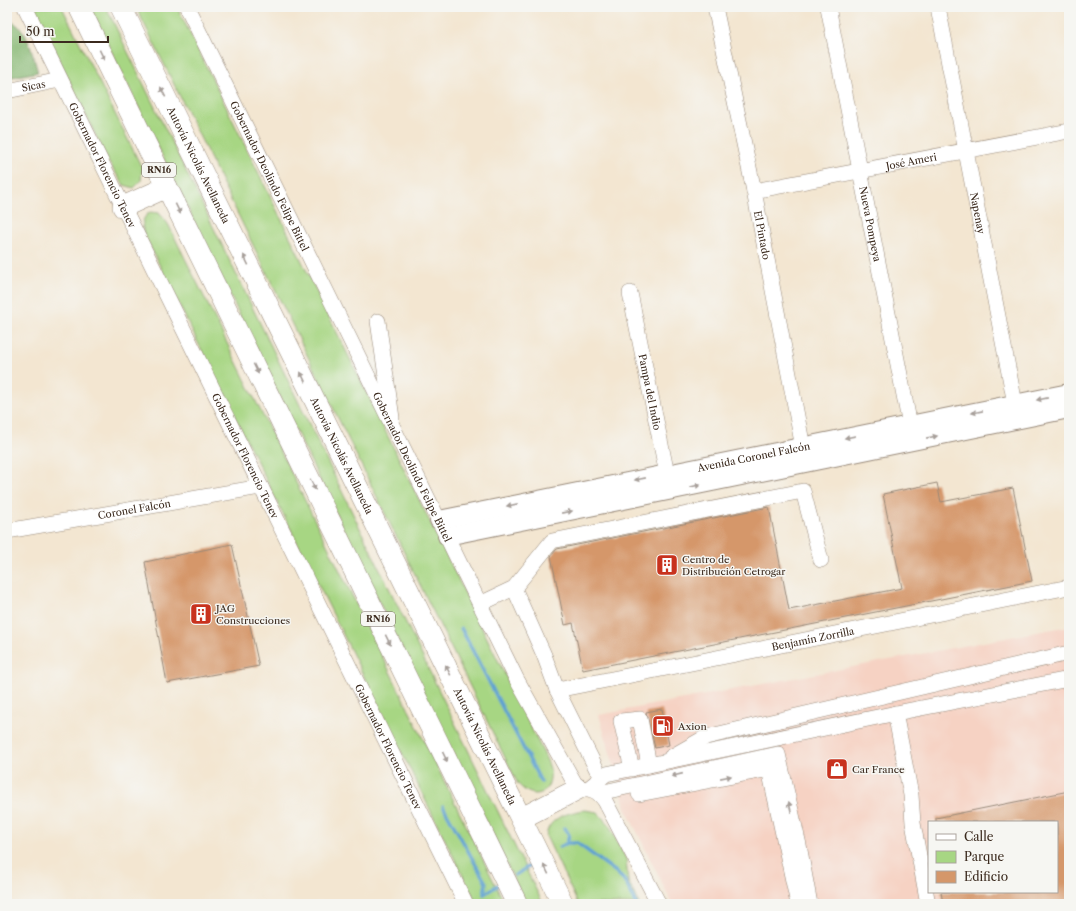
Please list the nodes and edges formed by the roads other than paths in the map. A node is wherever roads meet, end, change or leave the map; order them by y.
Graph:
1 (25, 7) edge
2 (79, 7) edge
3 (122, 7) edge
4 (186, 7) edge
5 (715, 7) edge
6 (828, 7) edge
7 (938, 7) edge
8 (60, 80) junction
9 (7, 91) edge
10 (1069, 131) edge
11 (967, 151) junction
12 (860, 171) junction
13 (167, 187) junction
14 (754, 191) junction
15 (122, 207) junction
16 (630, 293) dead end
17 (378, 321) dead end
18 (1069, 393) edge
19 (1069, 408) edge
20 (1017, 411) junction
21 (394, 433) junction
22 (911, 433) junction
23 (804, 455) junction
24 (668, 482) junction
25 (261, 486) junction
26 (439, 520) junction
27 (7, 531) edge
28 (447, 536) junction
29 (821, 560) dead end
30 (1069, 586) edge
31 (514, 588) junction
32 (480, 604) junction
33 (1069, 653) edge
34 (1069, 679) edge
35 (557, 690) junction
36 (895, 713) junction
37 (696, 755) junction
38 (773, 757) junction
39 (665, 762) junction
40 (649, 765) junction
41 (632, 769) junction
42 (700, 776) junction
43 (594, 790) junction
44 (522, 818) junction
45 (804, 903) edge
46 (466, 904) edge
47 (517, 904) edge
48 (563, 904) edge
49 (659, 904) edge
50 (928, 904) edge

1 - 8 street, Gobernador Florencio Tenev
2 -> 13 highway, RN16
44 -> 3 highway, Autovía Nicolás Avellaneda
4 - 21 street, Gobernador Deolindo Felipe Bittel
5 - 14 street, El Pintado
6 - 12 street, Nueva Pompeya
7 - 11 street, Napenay
8 - 9 street, Sicas
8 - 15 street, Gobernador Florencio Tenev
10 - 11 street, José Ameri
11 - 12 street, José Ameri
11 - 20 street, Napenay
12 - 14 street, José Ameri
12 - 22 street, Nueva Pompeya
13 - 15 highway
13 -> 47 highway, RN16
14 - 23 street, El Pintado
15 - 25 street, Gobernador Florencio Tenev
16 - 24 street, Pampa del Indio
17 - 21 street
18 -> 20 main road, Avenida Coronel Falcón
19 - 20 main road, Avenida Coronel Falcón
20 - 22 main road, Avenida Coronel Falcón
21 - 26 street, Gobernador Deolindo Felipe Bittel
22 - 23 main road, Avenida Coronel Falcón
23 - 24 main road, Avenida Coronel Falcón
24 -> 26 main road, Avenida Coronel Falcón
28 -> 24 main road, Avenida Coronel Falcón
25 - 27 street, Coronel Falcón
25 - 46 street, Gobernador Florencio Tenev
26 - 28 street, Gobernador Deolindo Felipe Bittel
28 - 32 street, Gobernador Deolindo Felipe Bittel
29 - 31 street
30 - 35 street, Benjamín Zorrilla
31 - 32 street
31 - 35 street
32 - 43 street, Gobernador Deolindo Felipe Bittel
33 - 39 street
34 - 36 street
35 - 43 street
36 - 38 street
36 - 50 street
37 - 38 street
37 - 39 street
37 - 42 street
38 - 42 street
38 - 45 street
39 - 40 street
40 - 41 street
40 - 41 street
41 - 43 street
42 - 43 street
43 - 44 highway
43 - 49 street, Gobernador Deolindo Felipe Bittel
48 -> 44 highway, Autovía Nicolás Avellaneda

